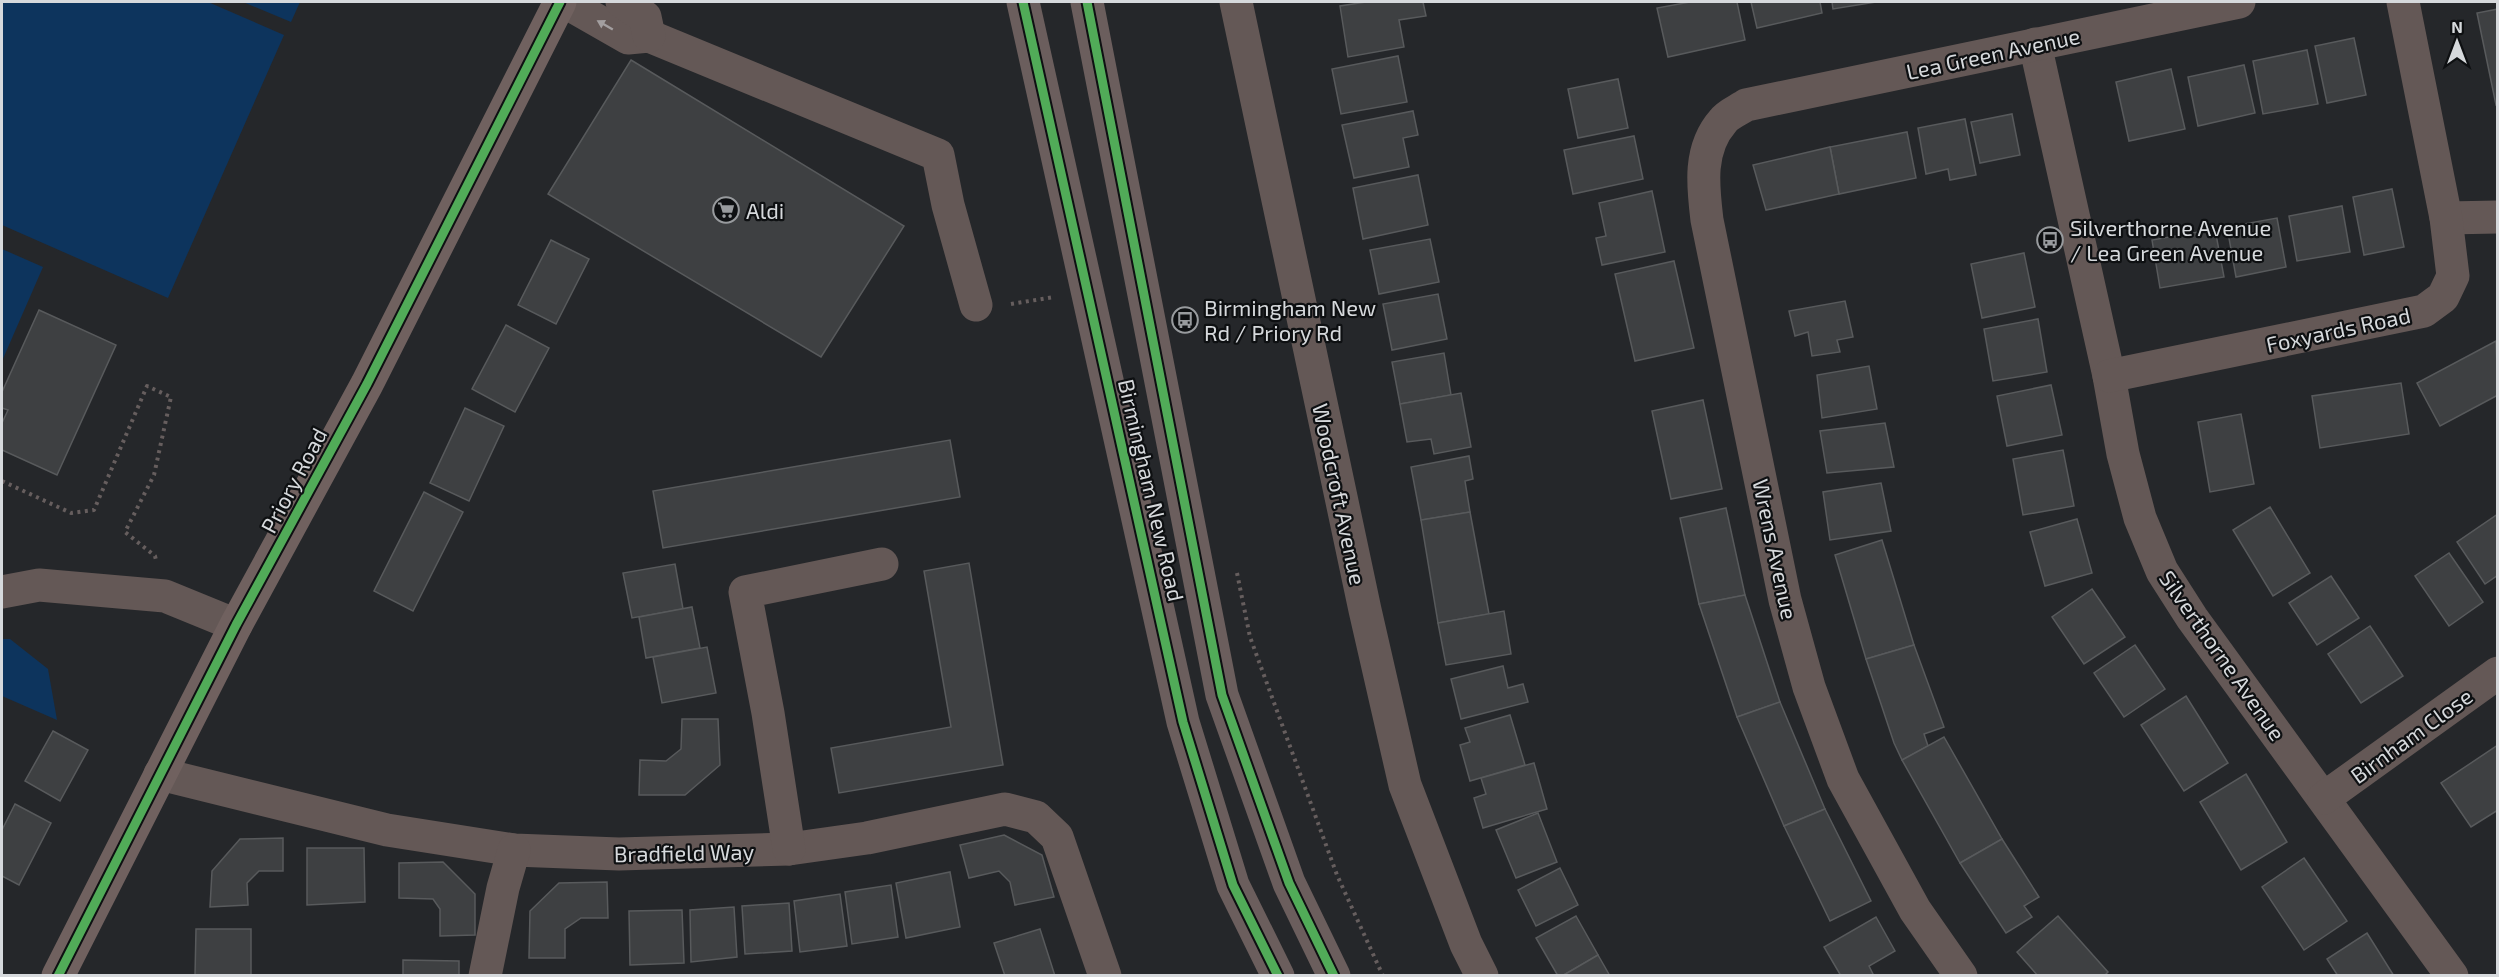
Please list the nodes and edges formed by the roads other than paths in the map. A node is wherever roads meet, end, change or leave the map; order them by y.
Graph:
1 (560, 2) edge
2 (565, 2) edge
3 (622, 2) edge
4 (1023, 2) edge
5 (1088, 2) edge
6 (1236, 2) edge
7 (2239, 2) edge
8 (2403, 2) edge
9 (649, 36) junction
10 (2035, 44) junction
11 (1746, 105) joint
12 (2498, 217) edge
13 (2446, 218) junction
14 (976, 305) dead end
15 (2109, 376) junction
16 (882, 564) dead end
17 (2, 592) edge
18 (236, 625) junction
19 (2498, 673) edge
20 (160, 774) junction
21 (2324, 798) junction
22 (789, 849) junction
23 (514, 850) junction
24 (58, 975) edge
25 (485, 975) edge
26 (1105, 975) edge
27 (1278, 975) edge
28 (1334, 975) edge
29 (1482, 975) edge
30 (1961, 975) edge
31 (2452, 975) edge

1 - 18 main road, Priory Road
9 -> 2 street
3 - 9 street
4 - 27 highway, Birmingham New Road
5 - 28 highway, Birmingham New Road
6 - 29 street, Woodcroft Avenue
7 - 10 street, Lea Green Avenue
8 - 13 street, Foxyards Road
9 - 14 street
10 - 11 street, Lea Green Avenue
10 - 15 street, Silverthorne Avenue
11 - 30 street, Wrens Avenue
12 - 13 street
13 - 15 street, Foxyards Road
15 - 21 street, Silverthorne Avenue
16 - 22 street
17 - 18 street
18 - 20 main road, Priory Road
19 - 21 street, Birnham Close
20 - 23 street, Bradfield Way
20 - 24 main road, Priory Road
21 - 31 street, Silverthorne Avenue
22 - 23 street, Bradfield Way
22 - 26 street, Bradfield Way
23 - 25 street

